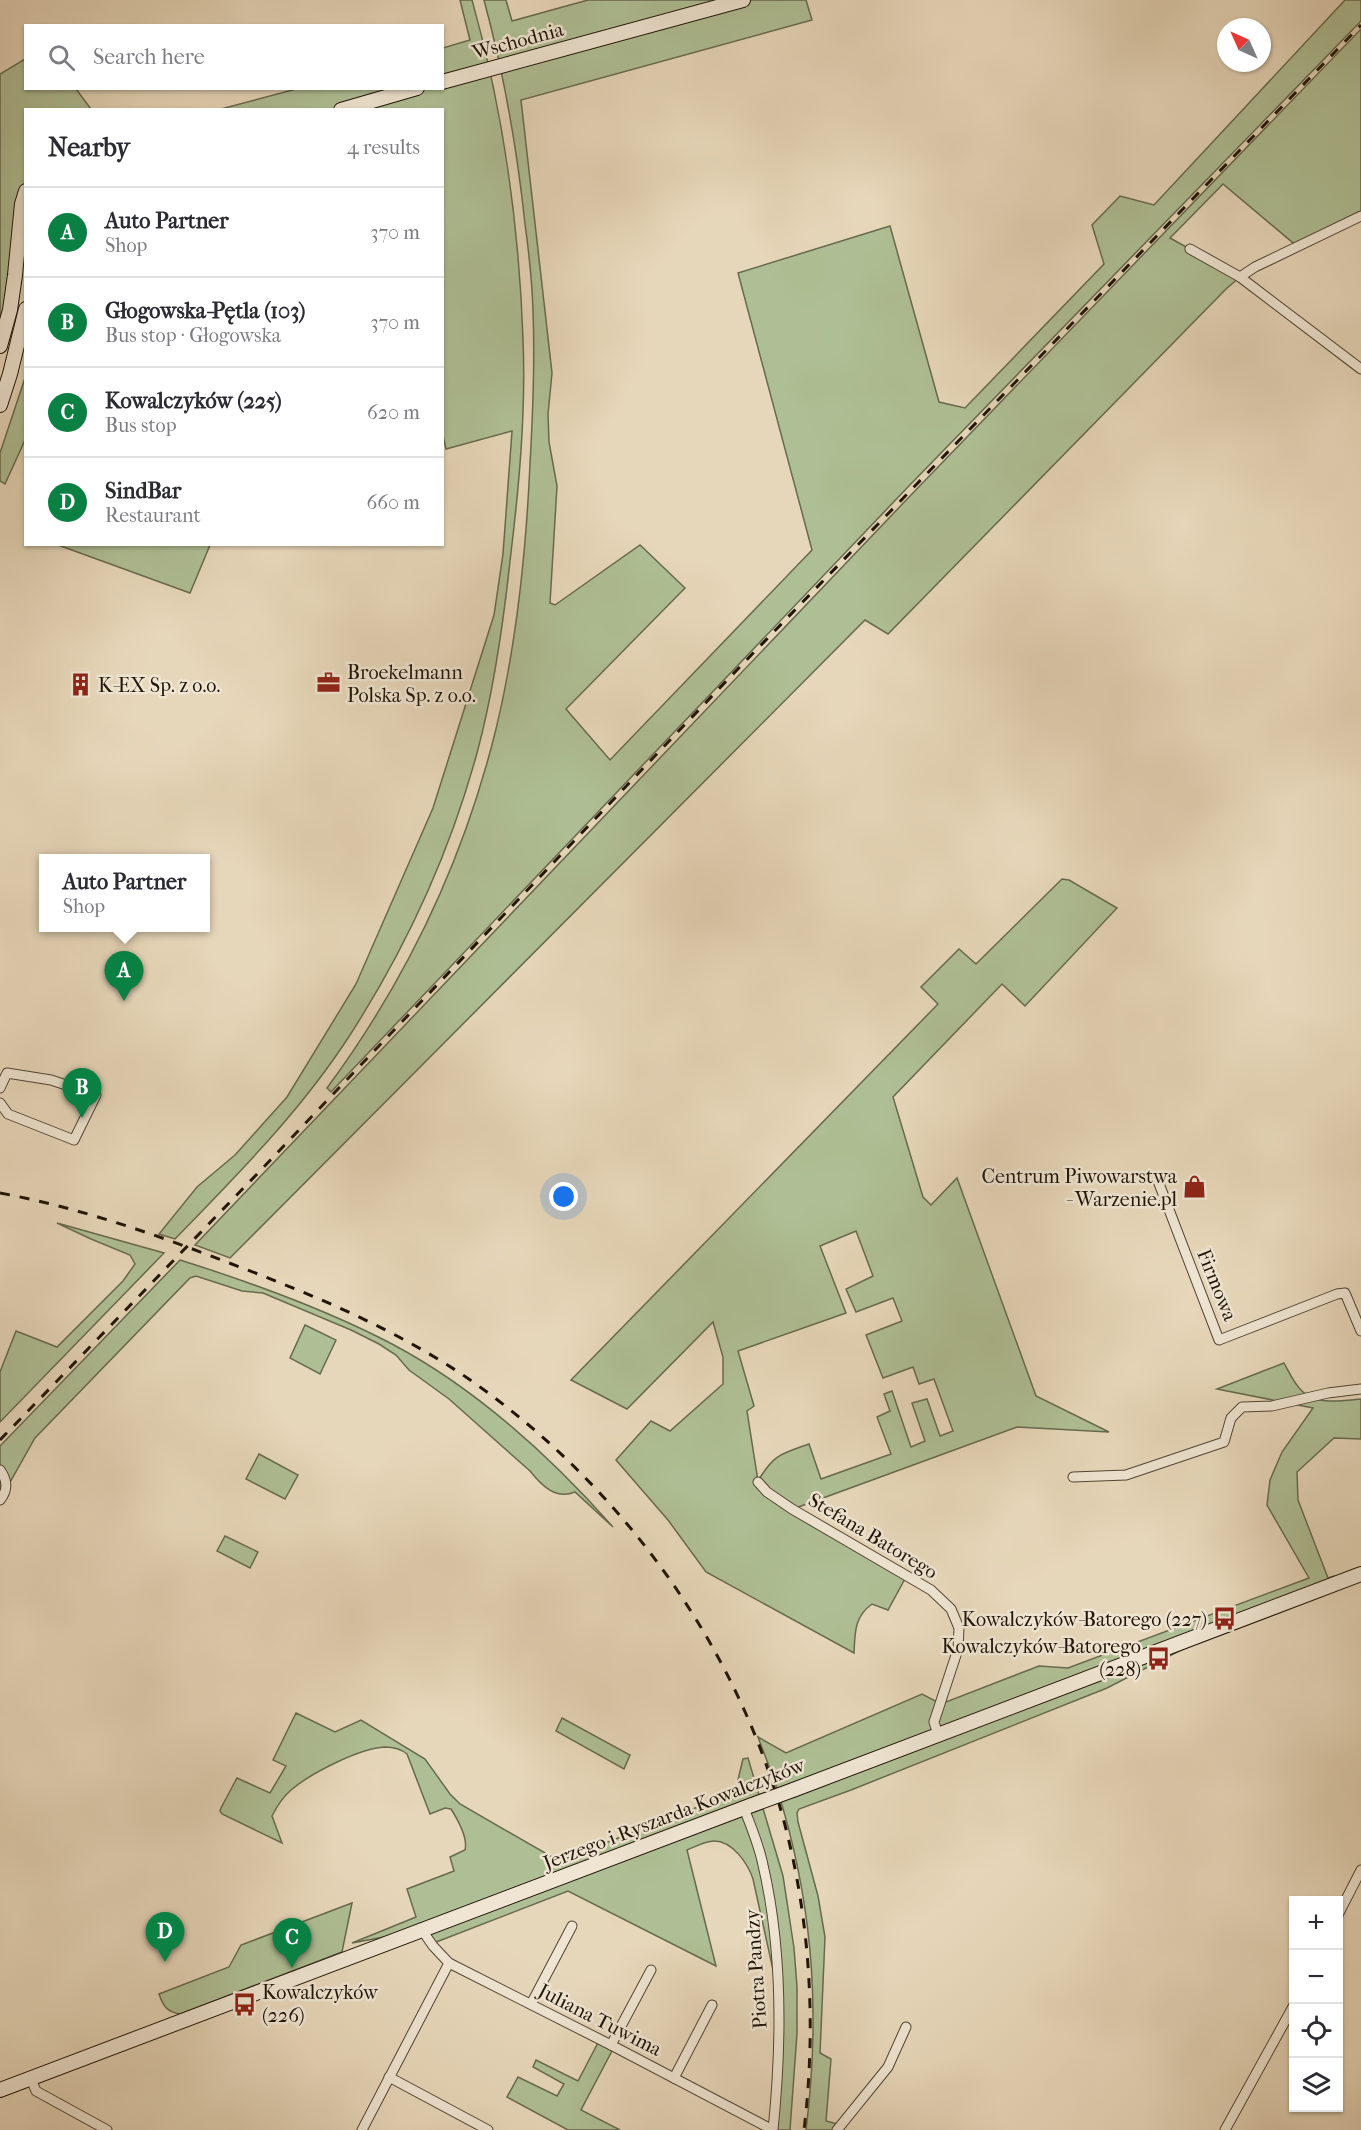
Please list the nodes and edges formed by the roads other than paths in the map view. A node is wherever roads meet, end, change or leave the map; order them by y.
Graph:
1 (743, 0) edge
2 (444, 80) edge
3 (410, 90) edge
4 (345, 108) edge
5 (24, 198) edge
6 (1361, 216) edge
7 (1190, 249) dead end
8 (1240, 277) junction
9 (24, 317) edge
10 (0, 346) edge
11 (1361, 369) edge
12 (0, 405) edge
13 (0, 1088) edge
14 (0, 1103) edge
15 (1158, 1181) dead end
16 (1361, 1330) edge
17 (1361, 1389) edge
18 (0, 1470) edge
19 (1073, 1477) dead end
20 (758, 1482) dead end
21 (0, 1500) edge
22 (1361, 1574) edge
23 (938, 1735) junction
24 (748, 1807) junction
25 (1361, 1870) edge
26 (1343, 1906) edge
27 (572, 1926) dead end
28 (422, 1930) junction
29 (449, 1964) junction
30 (651, 1970) dead end
31 (531, 2004) junction
32 (712, 2005) dead end
33 (1289, 2012) edge
34 (906, 2026) dead end
35 (611, 2045) junction
36 (389, 2077) junction
37 (674, 2078) junction
38 (30, 2079) junction
39 (0, 2090) edge
40 (107, 2130) edge
41 (362, 2130) edge
42 (488, 2130) edge
43 (773, 2130) edge
44 (837, 2130) edge
45 (1225, 2130) edge

1 - 2 main road, Wschodnia
3 - 4 main road
5 - 10 main road
6 - 8 street
7 - 8 street
8 - 11 street
9 - 12 main road
13 - 14 street
15 - 16 street, Firmowa
17 - 19 street
18 - 21 street
20 - 23 street, Stefana Batorego
22 - 23 main road, Jerzego i Ryszarda Kowalczyków
23 - 24 main road, Jerzego i Ryszarda Kowalczyków, bridge
24 - 28 main road, Jerzego i Ryszarda Kowalczyków
24 - 43 street, Piotra Pandzy
25 - 26 street
27 - 31 street
28 - 29 street, Juliana Tuwima
28 - 38 main road, Jerzego i Ryszarda Kowalczyków
29 - 31 street, Juliana Tuwima
29 - 36 street
30 - 35 street
31 - 35 street, Juliana Tuwima
32 - 37 street
33 - 45 street
34 - 44 street
35 - 37 street, Juliana Tuwima
36 - 41 street
36 - 42 street
37 - 43 street, Juliana Tuwima
38 - 39 main road, Jerzego i Ryszarda Kowalczyków
38 - 40 street

